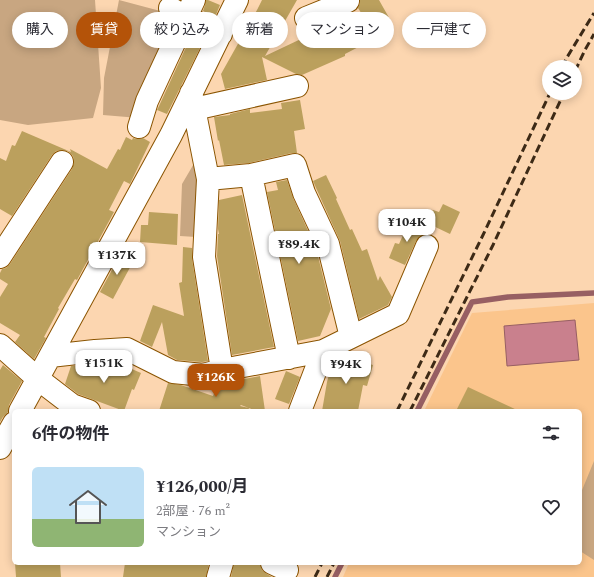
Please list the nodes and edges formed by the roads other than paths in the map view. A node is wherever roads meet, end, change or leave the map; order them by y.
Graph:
1 (237, 0) edge
2 (350, 6) edge
3 (183, 8) edge
4 (328, 12) edge
5 (224, 26) edge
6 (214, 48) edge
7 (297, 86) dead end
8 (193, 101) junction
9 (139, 127) dead end
10 (62, 162) dead end
11 (251, 175) junction
12 (208, 179) junction
13 (427, 246) dead end
14 (0, 256) edge
15 (351, 337) junction
16 (0, 345) edge
17 (323, 351) junction
18 (50, 356) junction
19 (289, 358) junction
20 (222, 370) junction
21 (38, 379) junction
22 (21, 409) edge
23 (83, 409) edge
24 (301, 409) edge
25 (12, 427) edge
26 (0, 448) edge
27 (221, 565) edge
28 (218, 577) edge

1 - 5 street
2 - 4 street
3 - 9 street
6 - 8 street
7 - 8 street
8 - 12 street
8 - 18 street
10 - 14 street
11 - 12 street
11 - 15 street
11 - 19 street
12 - 20 street
13 - 15 street
15 - 17 street
16 - 21 street
17 - 19 street
17 - 24 street
18 - 20 street
18 - 21 street
19 - 20 street
21 - 22 street
21 - 23 street
25 - 26 street
27 - 28 street

